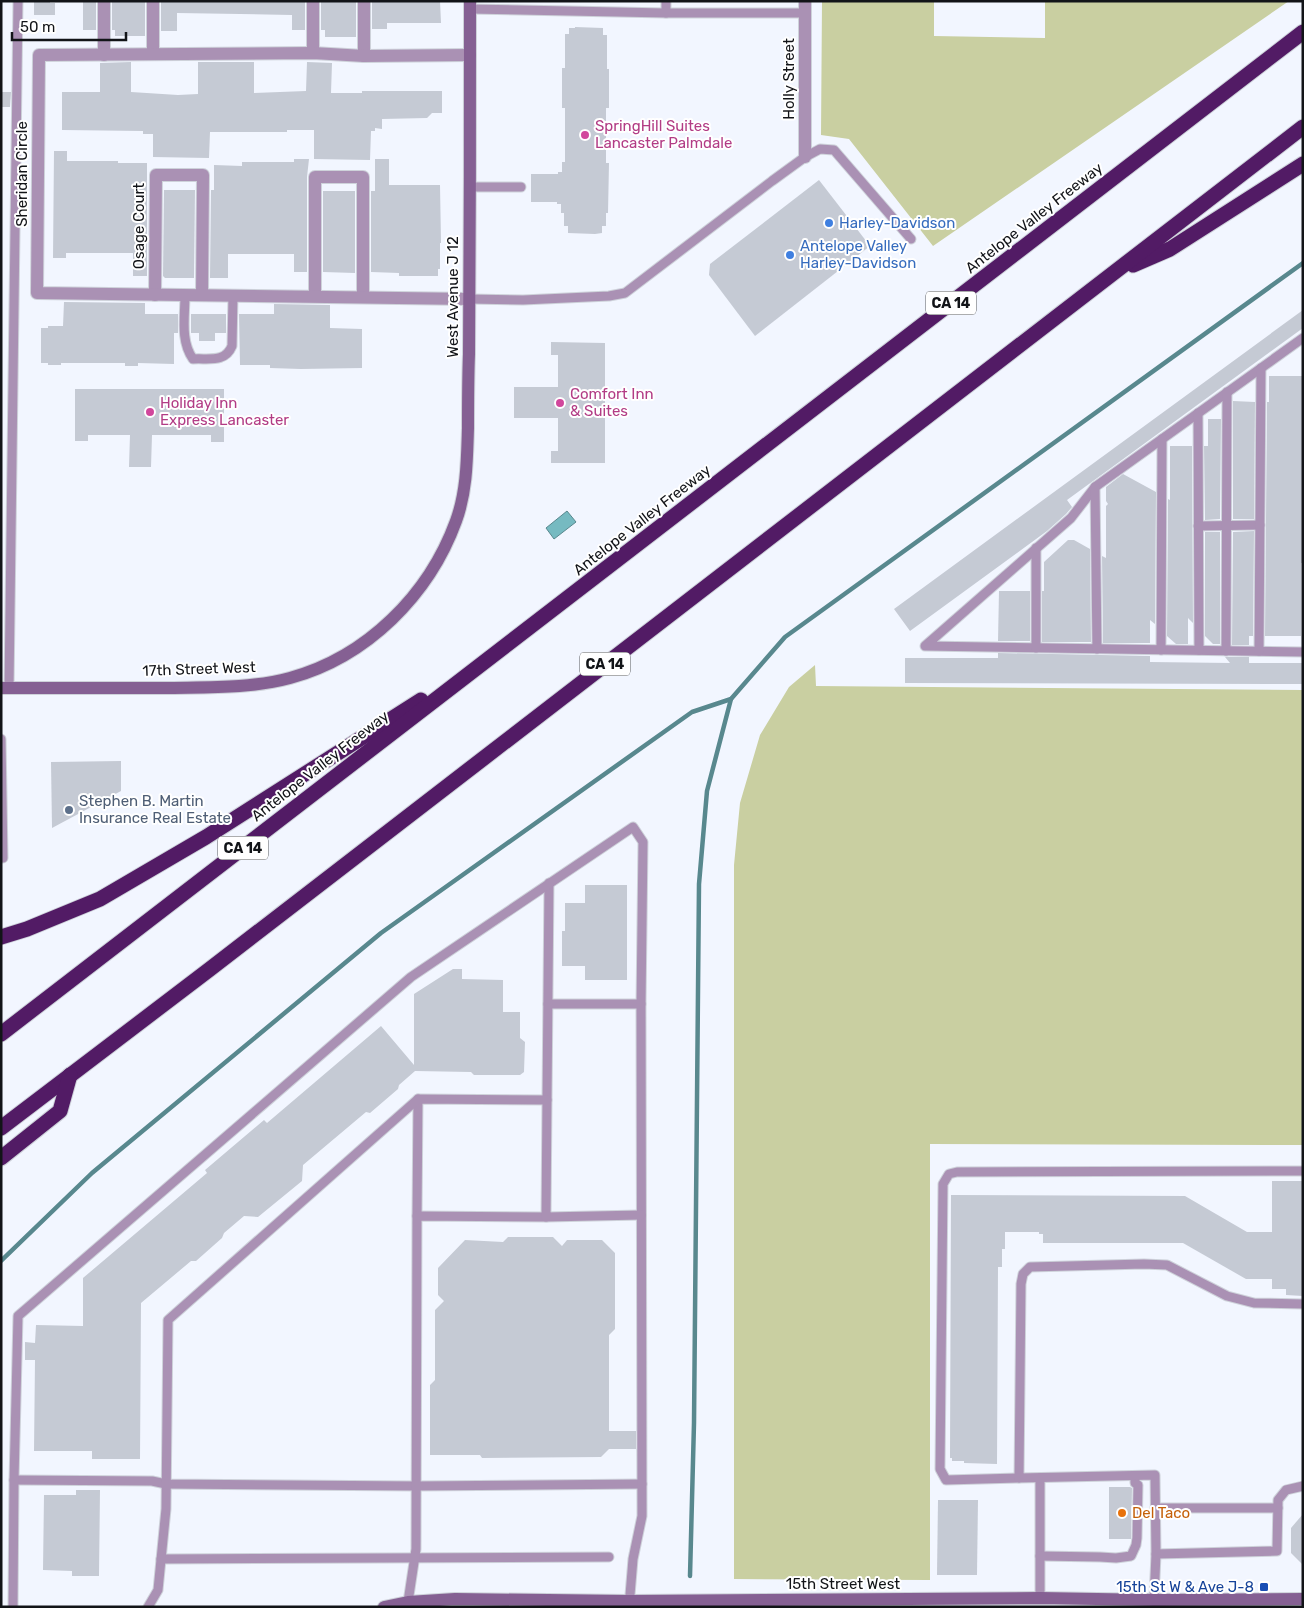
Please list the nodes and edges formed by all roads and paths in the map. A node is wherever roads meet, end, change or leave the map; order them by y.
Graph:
1 (18, 1) edge
2 (104, 1) edge
3 (153, 1) edge
4 (313, 1) edge
5 (364, 1) edge
6 (666, 1) edge
7 (470, 5) edge
8 (805, 7) edge
9 (666, 13) junction
10 (1303, 32) edge
11 (313, 53) junction
12 (152, 54) junction
13 (104, 55) junction
14 (470, 55) junction
15 (364, 56) junction
16 (1303, 127) edge
17 (805, 157) junction
18 (1303, 164) edge
19 (470, 187) junction
20 (521, 187) dead end
21 (911, 239) dead end
22 (1111, 275) junction
23 (155, 295) junction
24 (185, 295) junction
25 (202, 295) junction
26 (233, 296) junction
27 (315, 296) junction
28 (363, 297) junction
29 (470, 299) junction
30 (1303, 338) edge
31 (1261, 368) junction
32 (1227, 392) junction
33 (1198, 413) junction
34 (1162, 439) junction
35 (1095, 487) junction
36 (1260, 525) junction
37 (1198, 526) junction
38 (1227, 526) junction
39 (1036, 548) junction
40 (424, 583) joint
41 (1036, 648) junction
42 (1097, 649) junction
43 (1161, 650) junction
44 (1198, 650) junction
45 (1226, 651) junction
46 (1259, 651) junction
47 (1303, 652) edge
48 (485, 661) junction
49 (5, 688) edge
50 (1, 739) edge
51 (1, 858) edge
52 (549, 883) junction
53 (1, 937) edge
54 (548, 1004) junction
55 (641, 1004) junction
56 (1, 1034) edge
57 (70, 1075) junction
58 (418, 1099) junction
59 (547, 1100) junction
60 (1, 1128) edge
61 (1, 1158) edge
62 (1303, 1171) edge
63 (641, 1215) junction
64 (417, 1216) junction
65 (546, 1217) junction
66 (1303, 1304) edge
67 (1135, 1476) junction
68 (1019, 1478) junction
69 (1040, 1478) junction
70 (14, 1480) junction
71 (166, 1484) junction
72 (642, 1484) junction
73 (416, 1486) junction
74 (1303, 1486) edge
75 (1155, 1508) junction
76 (1278, 1508) junction
77 (1156, 1554) junction
78 (1040, 1556) junction
79 (415, 1557) junction
80 (609, 1557) dead end
81 (161, 1559) junction
82 (1040, 1598) junction
83 (1303, 1599) edge
84 (1154, 1600) junction
85 (882, 1603) edge
86 (629, 1604) edge
87 (407, 1605) edge
88 (14, 1607) edge
89 (148, 1607) edge
90 (384, 1607) edge
91 (1140, 1607) edge

1 - 49 lane
2 - 13 street
3 - 12 street
4 - 11 street
5 - 15 street
6 - 9 lane
7 - 9 lane
7 - 14 street, West Avenue J 12
8 - 9 lane
8 - 17 street, Holly Street
10 - 48 highway, Antelope Valley Freeway / CA 14
11 - 12 street, Sheridan Circle
11 - 15 street, Sheridan Circle
12 - 13 street, Sheridan Circle
13 - 23 street, Sheridan Circle
14 - 15 street, Sheridan Circle
14 - 19 street, West Avenue J 12
16 - 22 highway, CA 14
17 - 21 lane
17 - 29 lane
18 - 22 highway
19 - 20 lane
19 - 29 street, West Avenue J 12
22 - 57 highway, CA 14
23 - 24 street, Sheridan Circle
23 - 25 street, Osage Court
24 - 25 street, Sheridan Circle
24 - 26 lane
25 - 26 street, Sheridan Circle
26 - 27 street, Sheridan Circle
27 - 28 street, Sheridan Circle
27 - 28 street
28 - 29 street, Sheridan Circle
29 - 40 street, West Avenue J 12
30 - 31 lane
31 - 32 lane
31 - 36 lane
32 - 33 lane
32 - 38 lane
33 - 34 lane
33 - 37 lane
34 - 35 lane
34 - 43 lane
35 - 39 lane
35 - 42 lane
36 - 38 lane
36 - 46 lane
37 - 38 lane
37 - 44 lane
38 - 45 lane
39 - 41 lane
39 - 41 lane
40 - 49 street, 17th Street West
41 - 42 lane
42 - 43 lane
43 - 44 lane
44 - 45 lane
45 - 46 lane
46 - 47 lane
48 - 53 highway
48 - 56 highway, Antelope Valley Freeway / CA 14
50 - 51 lane
52 - 54 lane
52 - 55 lane
52 - 70 lane
54 - 55 lane
54 - 59 lane
55 - 63 lane
57 - 60 highway, CA 14
57 - 61 highway
58 - 59 lane
58 - 64 lane
58 - 71 lane
59 - 65 lane
62 - 68 lane
63 - 65 lane
63 - 72 lane
64 - 65 lane
64 - 73 lane
66 - 68 lane
67 - 69 lane
67 - 75 lane
67 - 78 lane
68 - 69 lane
69 - 78 lane
70 - 71 lane
70 - 88 lane
71 - 73 lane
71 - 81 lane
72 - 73 lane
72 - 86 lane
73 - 79 lane
74 - 76 lane
75 - 76 lane
75 - 77 lane
76 - 77 lane
77 - 84 lane
78 - 82 lane
79 - 80 lane
79 - 81 lane
79 - 87 lane
81 - 89 lane
82 - 84 street, 15th Street West
82 - 85 street, 15th Street West
83 - 84 street, 15th Street West
84 - 91 street
85 - 86 street, 15th Street West
86 - 87 street, 15th Street West
87 - 90 street, 15th Street West

